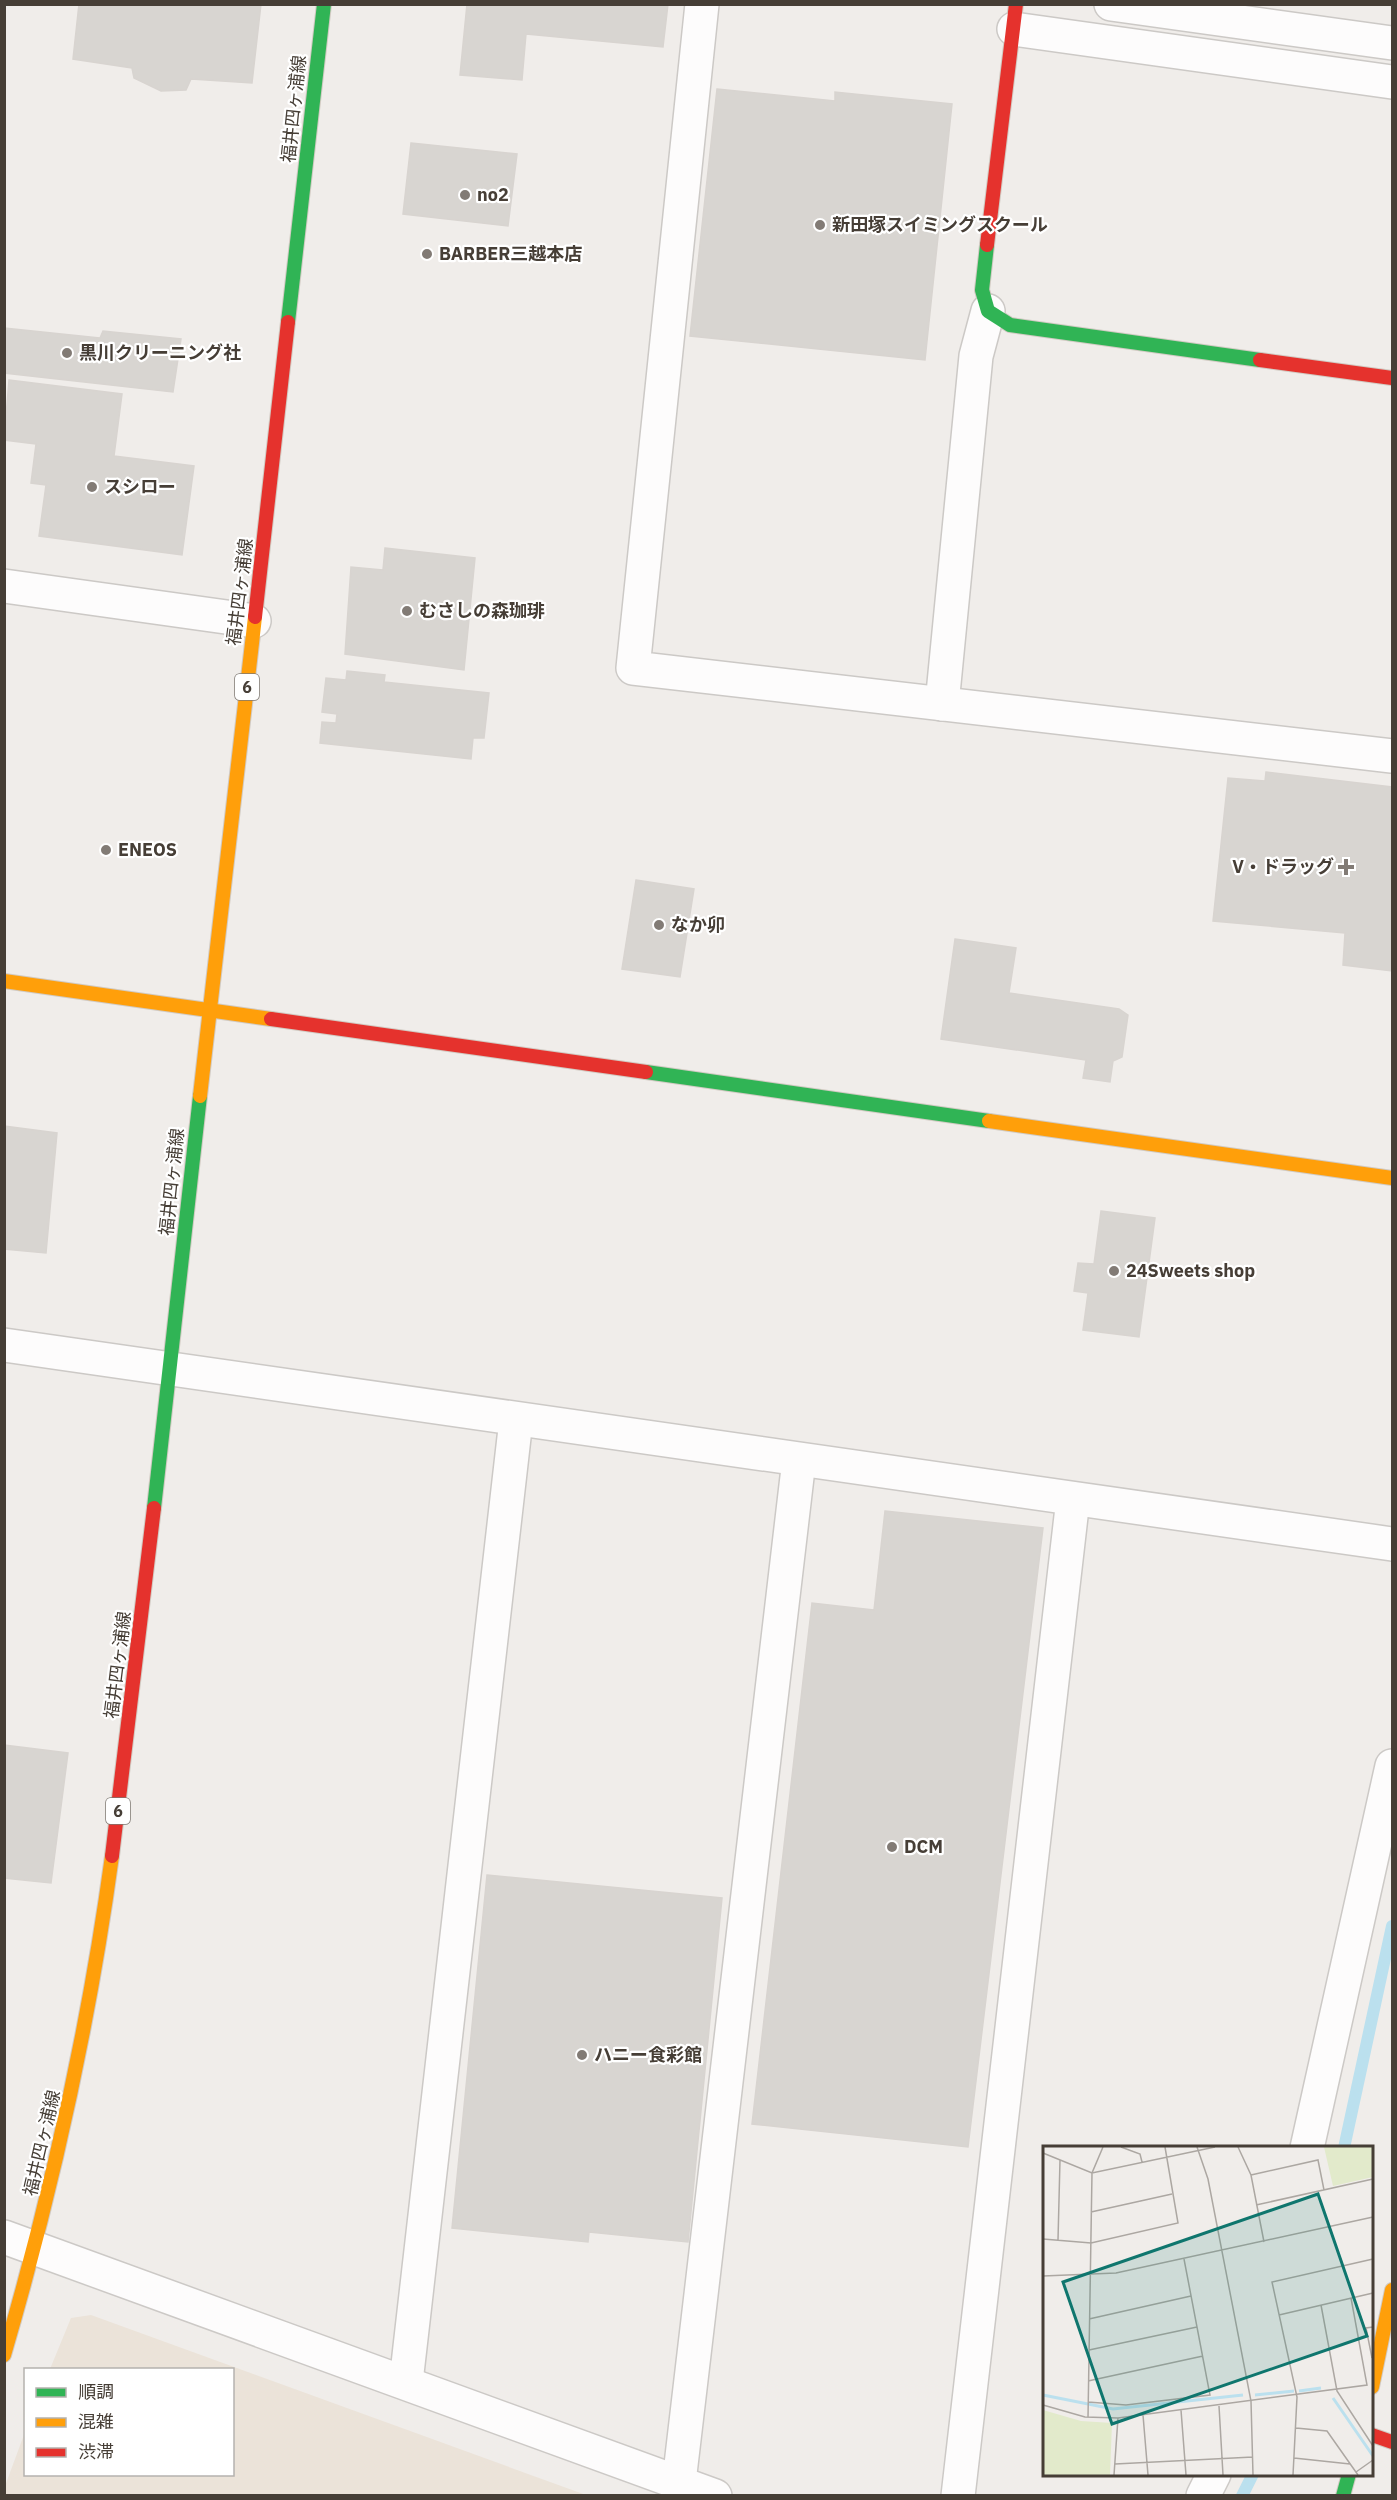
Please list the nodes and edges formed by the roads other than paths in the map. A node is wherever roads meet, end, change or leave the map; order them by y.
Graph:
1 (324, 4) edge
2 (702, 4) edge
3 (1112, 4) edge
4 (1015, 17) edge
5 (1392, 43) edge
6 (1392, 82) edge
7 (988, 311) junction
8 (1392, 378) edge
9 (4, 586) edge
10 (255, 621) junction
11 (942, 704) junction
12 (1392, 756) edge
13 (4, 981) edge
14 (208, 1010) junction
15 (1392, 1178) edge
16 (4, 1345) edge
17 (170, 1370) junction
18 (516, 1420) junction
19 (799, 1460) junction
20 (1073, 1499) junction
21 (1392, 1544) edge
22 (1392, 1766) edge
23 (1307, 2146) edge
24 (4, 2237) edge
25 (36, 2248) junction
26 (1392, 2290) edge
27 (4, 2355) edge
28 (1373, 2378) edge
29 (406, 2382) junction
30 (1373, 2436) edge
31 (1392, 2442) edge
32 (1213, 2476) edge
33 (1349, 2476) edge
34 (679, 2482) junction
35 (715, 2496) edge
36 (958, 2496) edge
37 (1203, 2496) edge
38 (1343, 2496) edge

1 - 10 main road, 福井四ヶ浦線 / 6
2 - 11 street
3 - 5 street
4 - 6 street
4 - 7 main road
7 - 8 main road
7 - 11 street
9 - 10 street
10 - 14 main road, 福井四ヶ浦線 / 6
11 - 12 street
13 - 14 main road
14 - 15 main road
14 - 17 main road, 福井四ヶ浦線 / 6
16 - 17 street
17 - 18 street
17 - 25 main road, 福井四ヶ浦線 / 6
18 - 19 street
18 - 29 street
19 - 20 street
19 - 34 street
20 - 21 street
20 - 36 street
22 - 23 street
24 - 25 street
25 - 27 main road, 福井四ヶ浦線 / 6
25 - 29 street
26 - 28 main road
29 - 34 street
30 - 31 main road
32 - 37 street
33 - 38 main road
34 - 35 street

